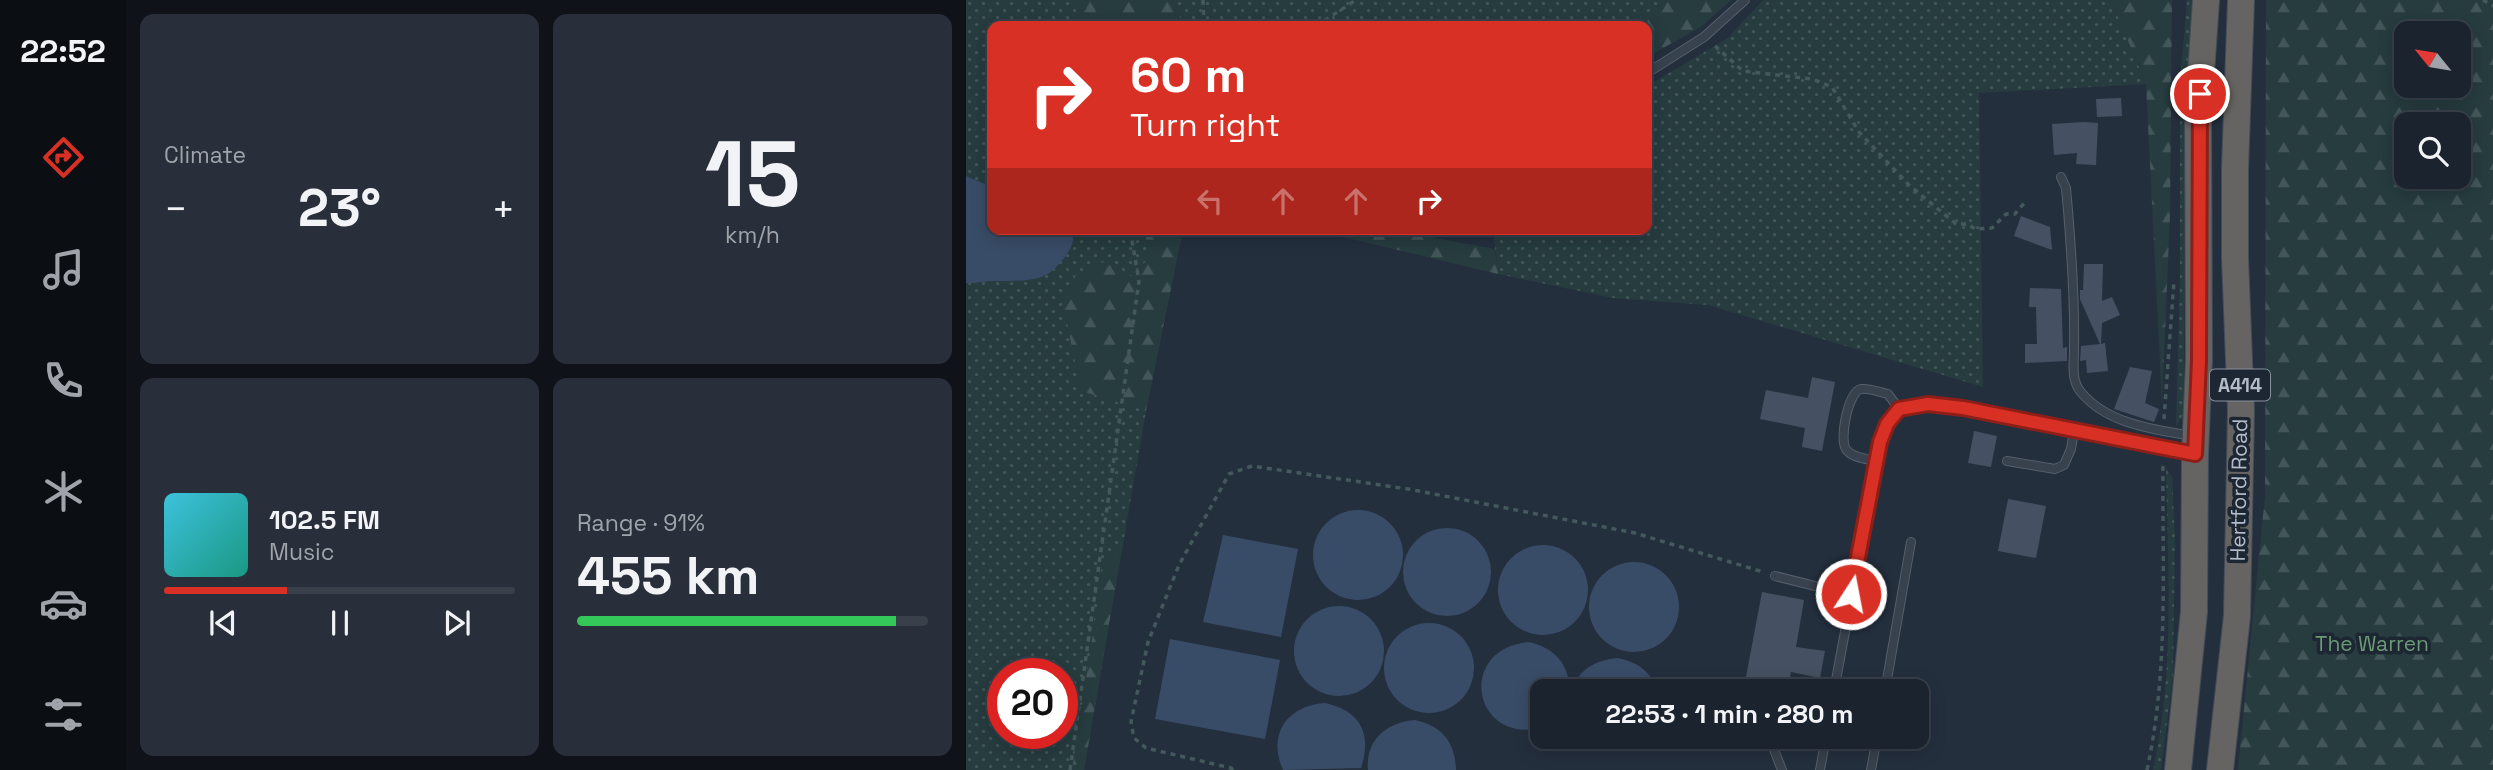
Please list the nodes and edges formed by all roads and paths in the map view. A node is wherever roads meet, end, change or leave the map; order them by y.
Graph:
1 (1203, 0) edge
2 (1356, 0) edge
3 (1745, 0) edge
4 (2206, 0) edge
5 (2241, 0) edge
6 (2483, 0) edge
7 (2493, 6) edge
8 (1204, 21) edge
9 (1324, 21) edge
10 (1704, 37) junction
11 (1652, 70) edge
12 (2061, 177) dead end
13 (2025, 202) dead end
14 (1131, 235) edge
15 (2174, 280) dead end
16 (1899, 409) junction
17 (2074, 431) junction
18 (2164, 432) junction
19 (2195, 446) junction
20 (2163, 448) junction
21 (1877, 461) junction
22 (2007, 461) dead end
23 (1911, 542) dead end
24 (1775, 576) joint
25 (1851, 594) junction
26 (1836, 679) edge
27 (1887, 679) edge
28 (1774, 749) edge
29 (1824, 749) edge
30 (1875, 749) edge
31 (1070, 770) edge
32 (1233, 770) edge
33 (1782, 770) edge
34 (1820, 770) edge
35 (1871, 770) edge
36 (2147, 770) edge
37 (2178, 770) edge
38 (2220, 770) edge

1 - 8 path
2 - 9 path
3 - 10 lane
4 - 19 highway, Hertford Road / A414
5 - 38 highway, Hertford Road / A414
6 - 7 path
10 - 11 lane
10 - 13 path
12 - 18 lane
14 - 31 path
15 - 18 path
16 - 17 lane
16 - 21 lane
16 - 21 lane
17 - 20 lane
17 - 22 lane
18 - 19 lane
19 - 20 lane
19 - 37 highway, Hertford Road / A414
20 - 36 path
21 - 25 lane
23 - 27 lane
24 - 25 lane
24 - 32 path
25 - 26 lane
28 - 33 lane
29 - 34 lane
30 - 35 lane

